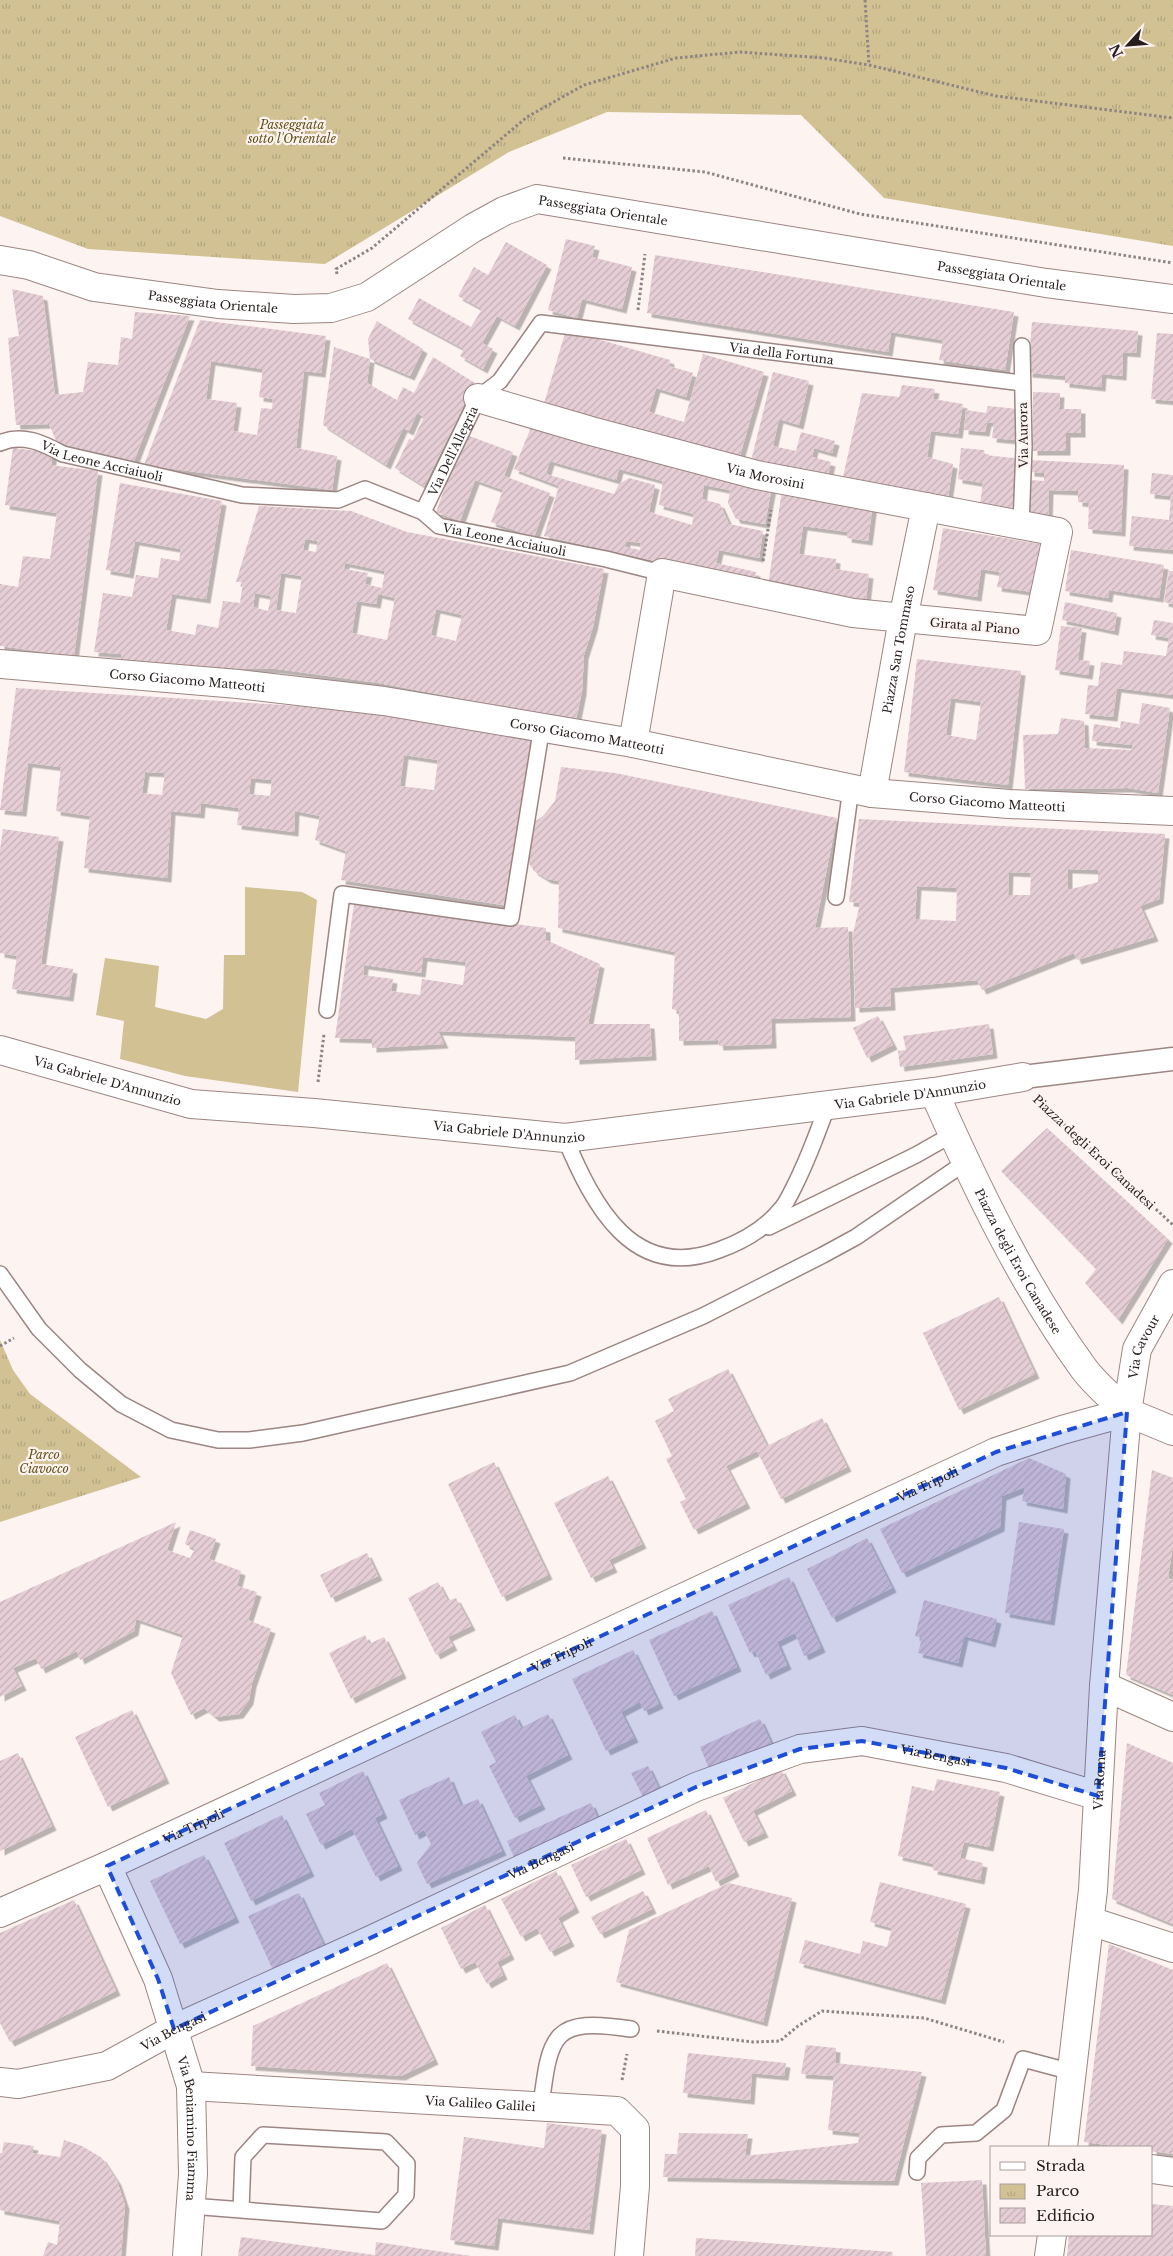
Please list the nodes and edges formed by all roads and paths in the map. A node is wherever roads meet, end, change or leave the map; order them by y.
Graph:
1 (865, 0) edge
2 (869, 65) junction
3 (1173, 118) edge
4 (563, 158) dead end
5 (645, 254) dead end
6 (0, 260) edge
7 (1173, 263) edge
8 (337, 277) dead end
9 (1173, 299) edge
10 (541, 323) joint
11 (635, 335) junction
12 (1022, 346) dead end
13 (1022, 383) junction
14 (478, 398) junction
15 (0, 443) edge
16 (775, 479) junction
17 (926, 507) junction
18 (422, 512) junction
19 (1021, 525) junction
20 (1058, 532) joint
21 (662, 573) junction
22 (758, 594) junction
23 (902, 619) junction
24 (0, 664) edge
25 (542, 726) junction
26 (633, 743) junction
27 (861, 790) junction
28 (1173, 811) edge
29 (836, 896) dead end
30 (327, 1010) joint
31 (0, 1050) edge
32 (1173, 1059) edge
33 (1019, 1078) junction
34 (934, 1092) junction
35 (828, 1104) junction
36 (314, 1113) junction
37 (953, 1134) junction
38 (565, 1138) junction
39 (966, 1162) junction
40 (1173, 1225) edge
41 (756, 1233) junction
42 (0, 1274) edge
43 (1173, 1284) edge
44 (1127, 1412) junction
45 (1173, 1431) edge
46 (1104, 1686) junction
47 (1173, 1717) edge
48 (1098, 1796) junction
49 (107, 1866) junction
50 (0, 1913) edge
51 (1090, 1921) junction
52 (1173, 1948) edge
53 (631, 2028) junction
54 (174, 2029) junction
55 (1023, 2059) junction
56 (1072, 2072) junction
57 (0, 2082) edge
58 (191, 2086) junction
59 (541, 2106) junction
60 (617, 2111) junction
61 (1063, 2146) edge
62 (1153, 2169) edge
63 (917, 2172) dead end
64 (1173, 2172) edge
65 (191, 2206) junction
66 (241, 2210) junction
67 (1052, 2236) edge
68 (187, 2256) edge
69 (629, 2256) edge
70 (1049, 2256) edge

1 - 2 path
2 - 3 path
2 - 8 path
4 - 7 path
5 - 11 path
6 - 9 street, Passeggiata Orientale
10 - 11 lane, Via della Fortuna
10 - 14 lane, Via Dell'Allegria
11 - 13 lane, Via della Fortuna
12 - 13 lane, Via Aurora
13 - 19 lane, Via Aurora
14 - 16 street, Via Morosini
14 - 18 lane, Via Dell'Allegria
15 - 18 lane, Via Leone Acciaiuoli
16 - 17 street, Via Morosini
16 - 22 path
17 - 19 street, Via Morosini
17 - 23 street, Piazza San Tommaso
18 - 21 lane, Via Leone Acciaiuoli
19 - 20 street, Via Morosini
20 - 23 street, Girata al Piano
21 - 22 street, Via Leone Acciaiuoli
21 - 26 street
22 - 23 street, Via Leone Acciaiuoli
23 - 27 street, Piazza San Tommaso
24 - 25 street, Corso Giacomo Matteotti
25 - 26 street, Corso Giacomo Matteotti
25 - 30 lane
26 - 27 street, Corso Giacomo Matteotti
27 - 28 street, Corso Giacomo Matteotti
27 - 29 lane
30 - 36 path
31 - 36 street, Via Gabriele D'Annunzio
32 - 33 street, Piazza degli Eroi Canadesi
33 - 34 street, Via Gabriele D'Annunzio
33 - 40 path, Piazza degli Eroi Canadesi
34 - 35 street, Via Gabriele D'Annunzio
34 - 37 street, Piazza degli Eroi Canadese
35 - 38 street, Via Gabriele D'Annunzio
35 - 41 lane
36 - 38 street, Via Gabriele D'Annunzio
37 - 39 street, Piazza degli Eroi Canadese
37 - 41 lane
38 - 41 lane
39 - 42 lane
39 - 44 street, Piazza degli Eroi Canadese
43 - 44 street, Via Cavour
44 - 45 street
44 - 46 street, Via Roma
44 - 49 street, Via Tripoli
46 - 47 street
46 - 48 street, Via Roma
48 - 51 street, Via Roma
48 - 54 street, Via Bengasi
49 - 50 street, Via Tripoli
49 - 54 street, Via Beniamino Fiamma
51 - 52 street
51 - 56 street, Via Roma
53 - 55 path
53 - 59 lane
53 - 60 path
54 - 57 street, Via Bengasi
54 - 58 street, Via Beniamino Fiamma
55 - 56 lane
55 - 63 lane
56 - 61 street, Via Roma
58 - 59 street, Via Galileo Galilei
58 - 65 street, Via Beniamino Fiamma
59 - 60 street, Via Galileo Galilei
60 - 69 street
62 - 64 street
65 - 66 lane
65 - 68 street, Via Beniamino Fiamma
66 - 66 lane
67 - 70 street

